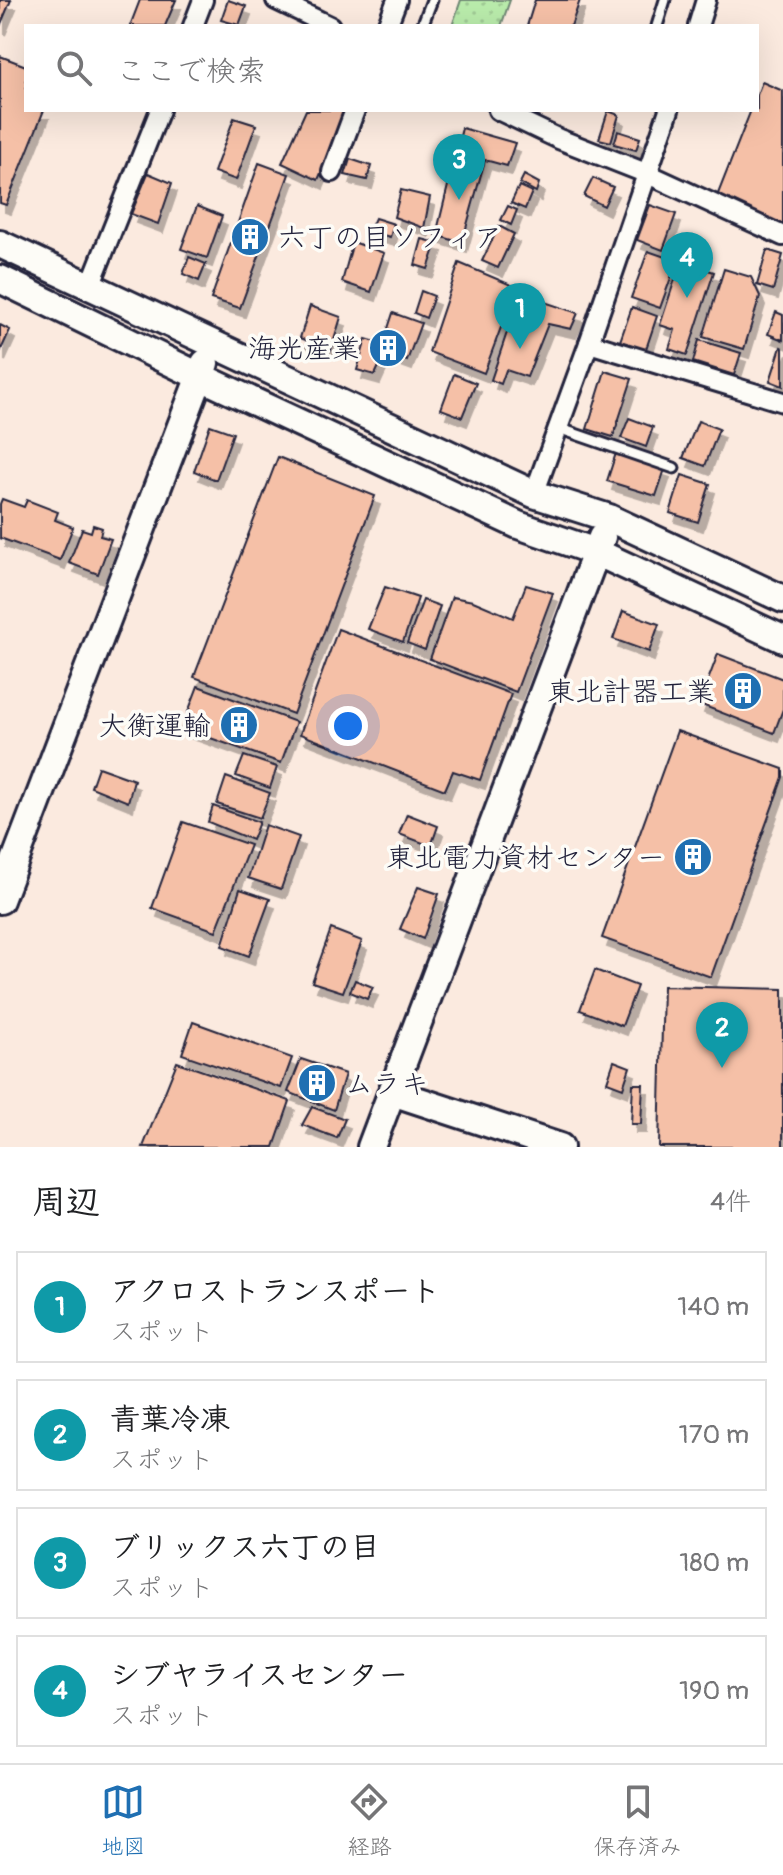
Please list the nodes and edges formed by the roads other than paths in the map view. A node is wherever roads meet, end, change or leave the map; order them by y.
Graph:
1 (203, 0) edge
2 (276, 0) edge
3 (397, 0) edge
4 (432, 0) edge
5 (665, 0) edge
6 (706, 0) edge
7 (194, 24) edge
8 (326, 24) edge
9 (388, 24) edge
10 (423, 24) edge
11 (658, 24) edge
12 (699, 24) edge
13 (159, 112) edge
14 (354, 112) edge
15 (502, 112) edge
16 (664, 112) edge
17 (332, 172) dead end
18 (648, 174) junction
19 (783, 236) edge
20 (0, 244) edge
21 (0, 279) edge
22 (90, 286) junction
23 (589, 343) junction
24 (212, 345) junction
25 (199, 376) junction
26 (783, 402) edge
27 (558, 428) junction
28 (674, 468) dead end
29 (534, 494) junction
30 (609, 518) junction
31 (596, 552) junction
32 (783, 599) edge
33 (783, 639) edge
34 (0, 900) edge
35 (392, 1092) junction
36 (371, 1147) edge
37 (560, 1147) edge

1 - 7 street
2 - 8 street
3 - 9 street
4 - 10 lane
5 - 11 lane
6 - 12 street
13 - 22 street
14 - 17 street
15 - 18 street
16 - 18 street
18 - 19 street
18 - 23 street
20 - 22 street
21 - 25 street
22 - 24 street
23 - 26 street
23 - 27 street
24 - 25 street
24 - 29 street
25 - 31 street
25 - 34 street
27 - 28 lane
27 - 29 street
29 - 30 street
30 - 31 street
30 - 32 street
31 - 33 street
31 - 35 street
35 - 36 street
35 - 37 street

